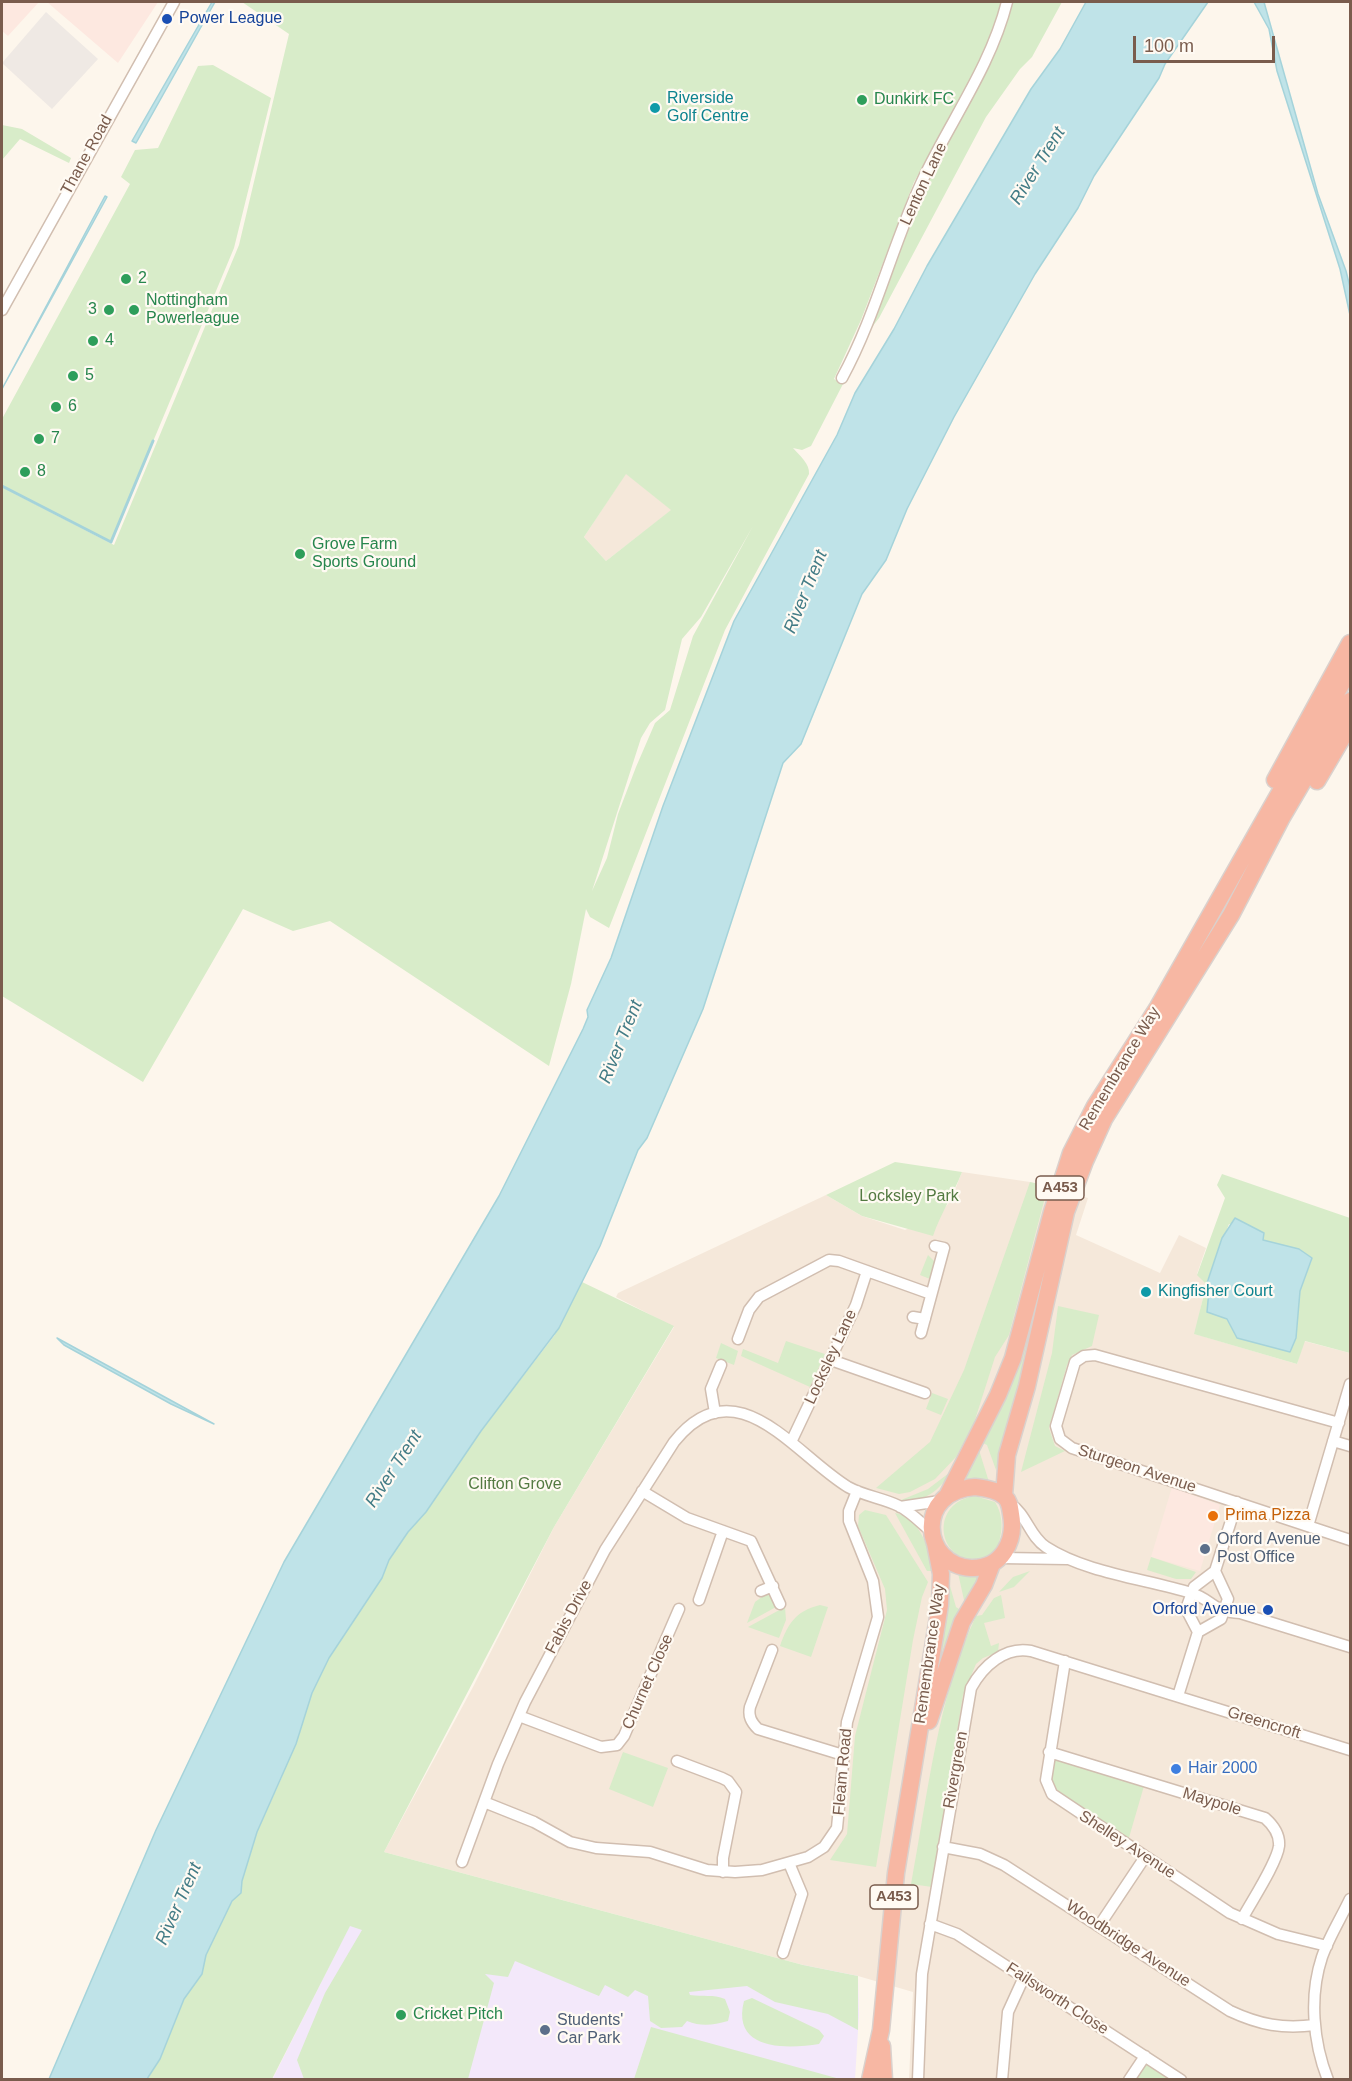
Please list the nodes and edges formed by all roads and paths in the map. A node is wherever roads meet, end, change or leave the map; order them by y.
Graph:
1 (174, 2) edge
2 (1007, 2) edge
3 (2, 310) edge
4 (844, 373) dead end
5 (1350, 643) edge
6 (1350, 669) edge
7 (1350, 701) edge
8 (1339, 719) edge
9 (1218, 903) junction
10 (935, 1246) dead end
11 (867, 1271) junction
12 (931, 1294) junction
13 (913, 1317) dead end
14 (925, 1319) junction
15 (921, 1333) dead end
16 (738, 1339) dead end
17 (831, 1360) junction
18 (722, 1373) dead end
19 (1350, 1384) edge
20 (918, 1394) dead end
21 (715, 1413) junction
22 (1339, 1423) junction
23 (792, 1440) junction
24 (1334, 1441) junction
25 (1350, 1446) edge
26 (642, 1491) junction
27 (857, 1491) junction
28 (944, 1497) junction
29 (1006, 1499) junction
30 (1237, 1502) junction
31 (900, 1507) junction
32 (1308, 1526) junction
33 (723, 1531) junction
34 (934, 1538) junction
35 (1350, 1540) edge
36 (1073, 1560) junction
37 (996, 1561) junction
38 (1215, 1571) junction
39 (772, 1586) junction
40 (761, 1591) dead end
41 (1192, 1593) junction
42 (699, 1600) dead end
43 (780, 1604) dead end
44 (679, 1609) dead end
45 (1223, 1612) junction
46 (1198, 1632) junction
47 (1350, 1647) edge
48 (767, 1656) dead end
49 (1065, 1661) junction
50 (1178, 1696) junction
51 (519, 1716) junction
52 (1350, 1750) edge
53 (1049, 1752) junction
54 (843, 1755) junction
55 (684, 1760) dead end
56 (915, 1765) junction
57 (484, 1802) junction
58 (943, 1846) junction
59 (1145, 1857) junction
60 (462, 1862) dead end
61 (789, 1863) junction
62 (723, 1872) junction
63 (1350, 1899) edge
64 (1242, 1919) junction
65 (930, 1924) junction
66 (1099, 1926) junction
67 (787, 1941) junction
68 (798, 1945) dead end
69 (1327, 1947) junction
70 (783, 1953) dead end
71 (1024, 1977) junction
72 (1315, 2025) junction
73 (881, 2030) junction
74 (1145, 2056) junction
75 (870, 2079) edge
76 (884, 2079) edge
77 (918, 2079) edge
78 (1002, 2079) edge
79 (1130, 2079) edge
80 (1181, 2079) edge
81 (1328, 2079) edge

1 - 3 street, Thane Road
2 - 4 street, Lenton Lane
5 - 9 highway
6 - 8 highway, Remembrance Way / A453
7 - 8 highway, Remembrance Way / A453
8 - 9 highway, Remembrance Way / A453
8 - 29 highway, Remembrance Way / A453
9 - 28 highway, Remembrance Way / A453
10 - 12 street
11 - 12 street
11 - 16 street
11 - 17 street, Locksley Lane
12 - 14 street
13 - 14 street
14 - 15 street
17 - 20 street
17 - 23 street, Locksley Lane
18 - 21 street
19 - 22 street
21 - 23 street
21 - 26 street, Fabis Drive
22 - 24 street
22 - 30 street, Sturgeon Avenue
23 - 27 street
24 - 25 street
24 - 32 street
26 - 33 street
26 - 51 street, Fabis Drive
27 - 31 street
27 - 54 street, Fleam Road
28 - 29 highway
28 - 31 street
28 - 34 highway
29 - 36 street
29 - 37 highway
30 - 32 street, Sturgeon Avenue
30 - 38 street
31 - 34 street
32 - 35 street, Sturgeon Avenue
33 - 39 street
33 - 42 street
34 - 37 highway
34 - 56 highway, Remembrance Way / A453
36 - 37 street
36 - 41 street
37 - 56 highway, Remembrance Way / A453
38 - 41 street
38 - 45 street
39 - 40 street
39 - 43 street
41 - 45 street
41 - 46 street
44 - 51 street, Churnet Close
45 - 46 street
45 - 47 street
46 - 50 street
48 - 54 street
49 - 50 street, Rivergreen
49 - 53 street, Shelley Avenue
49 - 58 street, Rivergreen
50 - 52 street, Greencroft
51 - 57 street, Fabis Drive
53 - 59 street, Shelley Avenue
53 - 64 street, Maypole
54 - 61 street, Fleam Road
55 - 62 street
56 - 73 highway, Remembrance Way / A453
57 - 60 street, Fabis Drive
57 - 62 street, Fleam Road
58 - 65 street, Rivergreen
58 - 66 street, Woodbridge Avenue
59 - 64 street, Shelley Avenue
59 - 66 street
61 - 62 street, Fleam Road
61 - 67 street
63 - 69 street
64 - 69 street, Shelley Avenue
65 - 71 street, Failsworth Close
65 - 77 street, Rivergreen
66 - 72 street, Woodbridge Avenue
67 - 68 street
67 - 70 street
69 - 72 street
71 - 74 street, Failsworth Close
71 - 78 street
72 - 81 street
73 - 75 highway, Remembrance Way / A453
73 - 76 highway, Remembrance Way / A453
74 - 79 street
74 - 80 street, Failsworth Close

